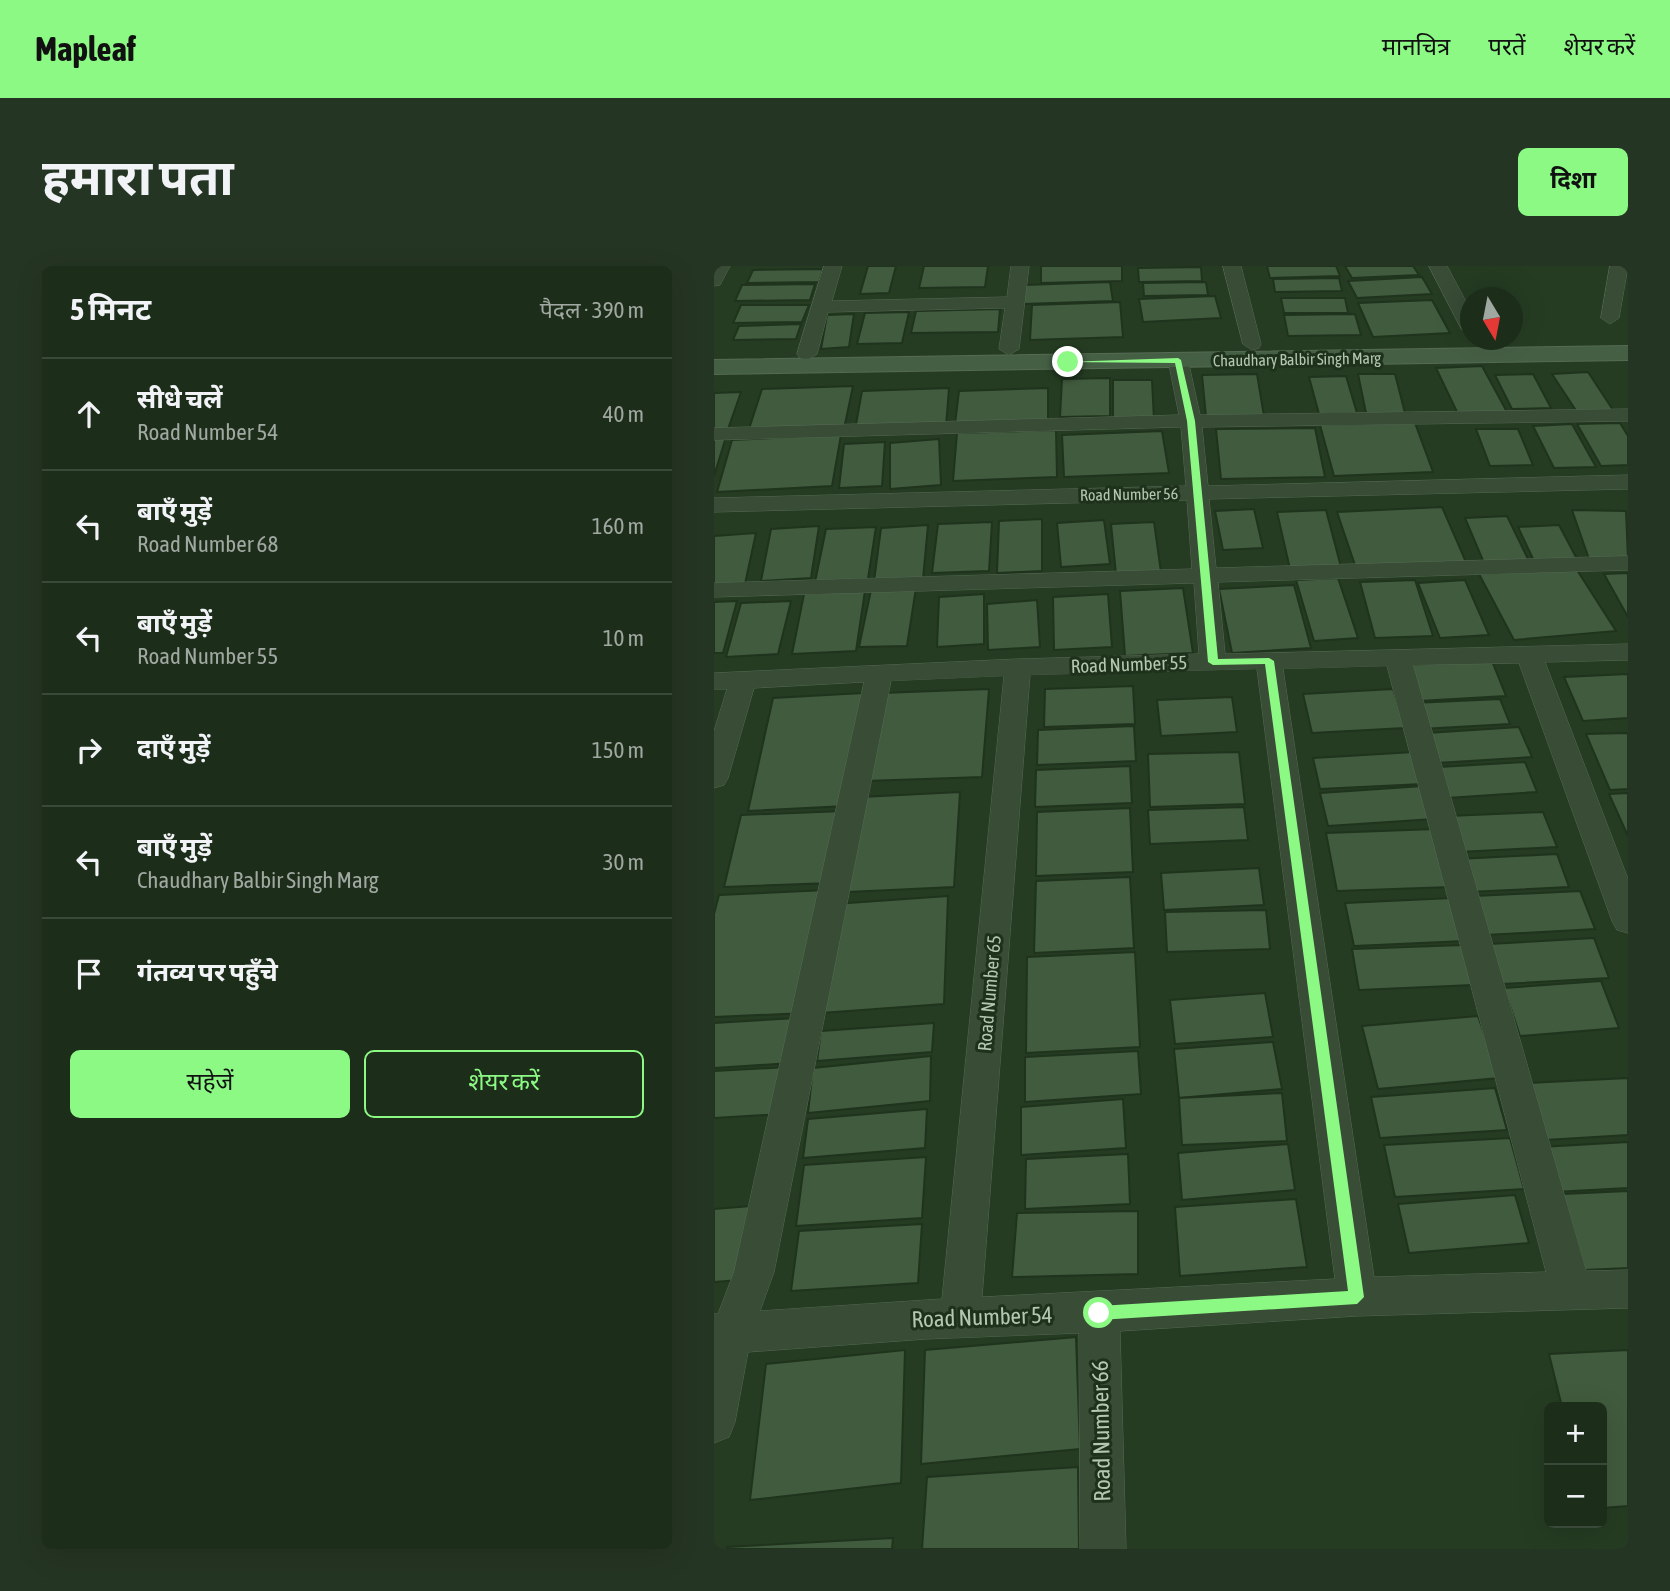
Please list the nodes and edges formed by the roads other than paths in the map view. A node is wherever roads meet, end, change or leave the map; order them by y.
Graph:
1 (721, 266) edge
2 (833, 266) edge
3 (1020, 266) edge
4 (1232, 266) edge
5 (1438, 266) edge
6 (1619, 266) edge
7 (714, 281) edge
8 (1016, 302) junction
9 (1616, 306) edge
10 (821, 307) junction
11 (1460, 309) edge
12 (1628, 335) edge
13 (1523, 337) edge
14 (1460, 338) edge
15 (1252, 344) junction
16 (1010, 349) junction
17 (1628, 353) edge
18 (807, 354) junction
19 (714, 356) edge
20 (1178, 360) junction
21 (714, 367) edge
22 (1628, 415) edge
23 (1191, 421) junction
24 (714, 434) edge
25 (1628, 482) edge
26 (1198, 492) junction
27 (714, 505) edge
28 (1628, 563) edge
29 (1206, 576) junction
30 (714, 590) edge
31 (1628, 652) edge
32 (1529, 654) junction
33 (1398, 658) junction
34 (1269, 661) junction
35 (1213, 662) junction
36 (1018, 667) junction
37 (879, 674) junction
38 (743, 679) junction
39 (714, 681) edge
40 (714, 778) edge
41 (1628, 921) edge
42 (1628, 1289) edge
43 (1571, 1290) junction
44 (1357, 1297) junction
45 (1099, 1313) junction
46 (960, 1318) junction
47 (723, 1334) edge
48 (714, 1422) edge
49 (1102, 1549) edge

1 - 7 street
2 - 10 street
3 - 8 street
4 - 15 street
5 - 11 street
6 - 9 street
8 - 10 street
8 - 16 street
10 - 18 street
12 - 13 street
14 - 15 street, Chaudhary Balbir Singh Marg
15 - 16 street, Chaudhary Balbir Singh Marg
16 - 18 street, Chaudhary Balbir Singh Marg
17 - 20 street, Chaudhary Balbir Singh Marg
18 - 19 street, Chaudhary Balbir Singh Marg
20 - 21 street, Chaudhary Balbir Singh Marg
20 - 23 street
22 - 23 street
23 - 24 street
23 - 26 street
25 - 26 street, Road Number 56
26 - 27 street, Road Number 56
26 - 29 street
28 - 29 street
29 - 30 street
29 - 35 street
31 - 32 street, Road Number 55
32 - 33 street, Road Number 55
32 - 41 street
33 - 34 street, Road Number 55
33 - 43 street
34 - 35 street, Road Number 55
34 - 44 street
35 - 36 street, Road Number 55
36 - 37 street, Road Number 55
36 - 46 street, Road Number 65
37 - 38 street, Road Number 55
37 - 47 street
38 - 39 street, Road Number 55
38 - 40 street
42 - 43 street, Road Number 54
43 - 44 street, Road Number 54
44 - 45 street, Road Number 54
45 - 46 street, Road Number 54
45 - 49 street, Road Number 66
46 - 47 street, Road Number 54
47 - 48 street

